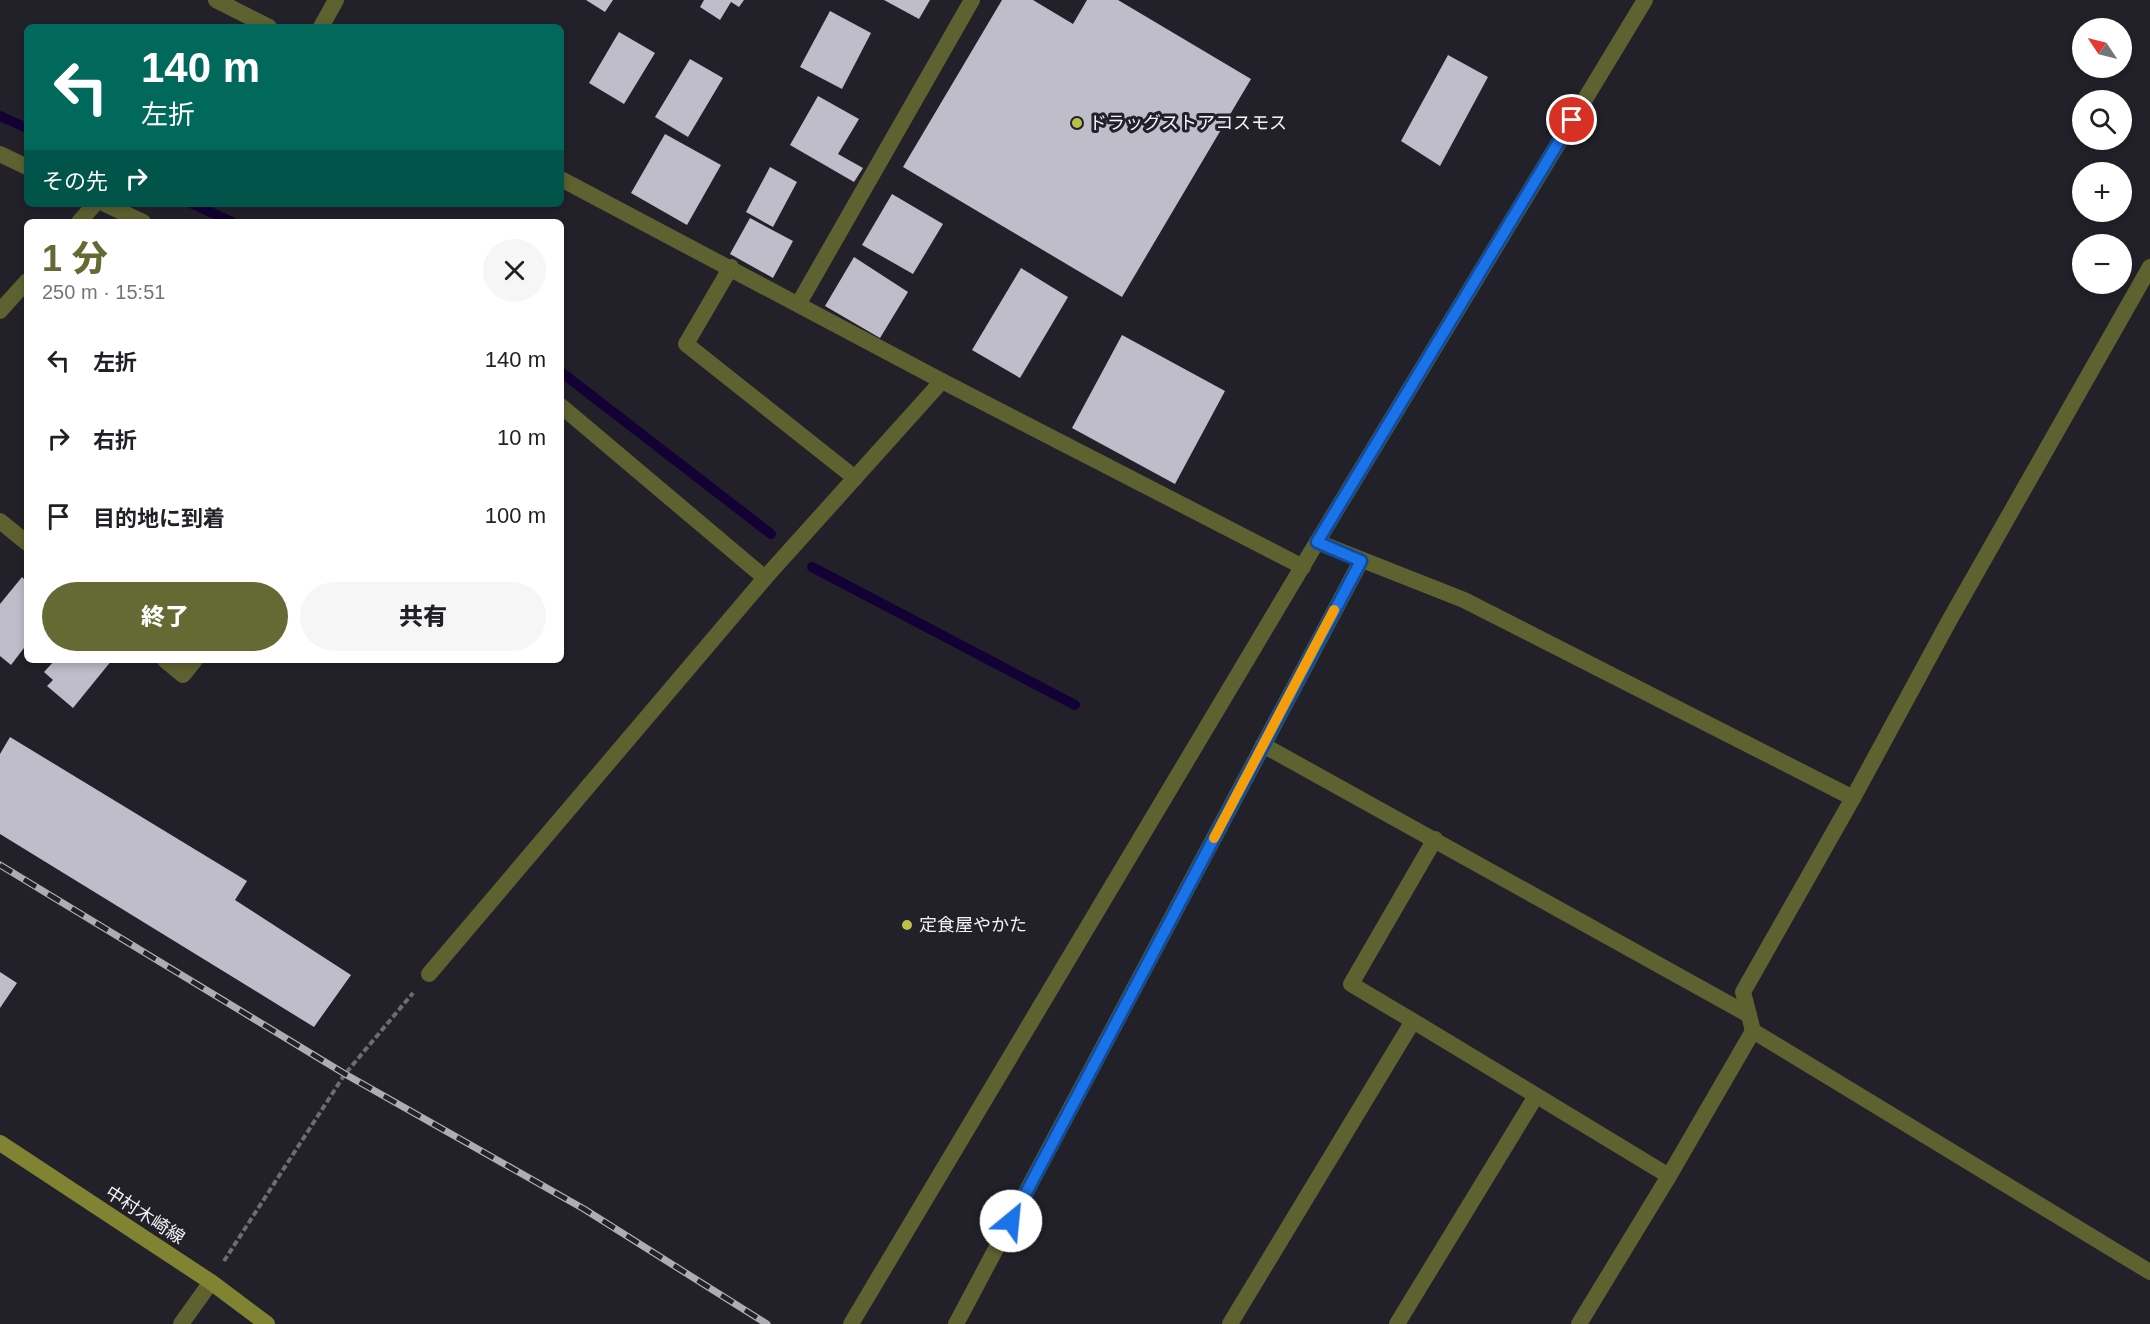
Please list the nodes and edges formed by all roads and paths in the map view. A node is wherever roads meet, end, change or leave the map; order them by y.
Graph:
1 (216, 0) edge
2 (336, 0) edge
3 (972, 0) edge
4 (1645, 0) edge
5 (263, 24) edge
6 (323, 24) edge
7 (0, 154) edge
8 (24, 165) edge
9 (564, 180) edge
10 (92, 207) edge
11 (111, 207) edge
12 (82, 219) edge
13 (137, 219) edge
14 (730, 267) junction
15 (2150, 267) edge
16 (24, 284) edge
17 (799, 303) junction
18 (0, 311) edge
19 (942, 381) junction
20 (564, 409) edge
21 (855, 478) junction
22 (0, 520) edge
23 (24, 540) edge
24 (1317, 542) junction
25 (1361, 561) junction
26 (1303, 567) junction
27 (765, 578) junction
28 (169, 663) edge
29 (193, 663) edge
30 (1263, 745) junction
31 (1853, 798) junction
32 (1435, 839) junction
33 (429, 975) joint
34 (1413, 1021) junction
35 (1751, 1023) junction
36 (1536, 1096) junction
37 (0, 1143) edge
38 (1669, 1176) junction
39 (2150, 1272) edge
40 (211, 1282) junction
41 (181, 1324) edge
42 (267, 1324) edge
43 (850, 1324) edge
44 (956, 1324) edge
45 (1230, 1324) edge
46 (1397, 1324) edge
47 (1579, 1324) edge

1 - 5 street
2 - 6 street
3 - 17 street
4 - 24 street
7 - 8 street
9 - 14 street
10 - 12 street
11 - 13 street
14 - 17 street
14 - 21 street
15 - 31 street
16 - 18 street
17 - 19 street
19 - 21 street
19 - 26 street
20 - 27 street
21 - 27 street
22 - 23 street
24 - 25 street
24 - 26 street
25 - 30 street
25 - 31 street
26 - 43 street
27 - 33 street
28 - 29 street
30 - 32 street
30 - 44 street
31 - 35 street
32 - 34 street
32 - 35 street
33 - 40 path
34 - 36 street
34 - 45 street
35 - 38 street
35 - 39 street
36 - 38 street
36 - 46 street
37 - 40 main road, 中村木崎線
38 - 47 street
40 - 41 street
40 - 42 main road, 中村木崎線

